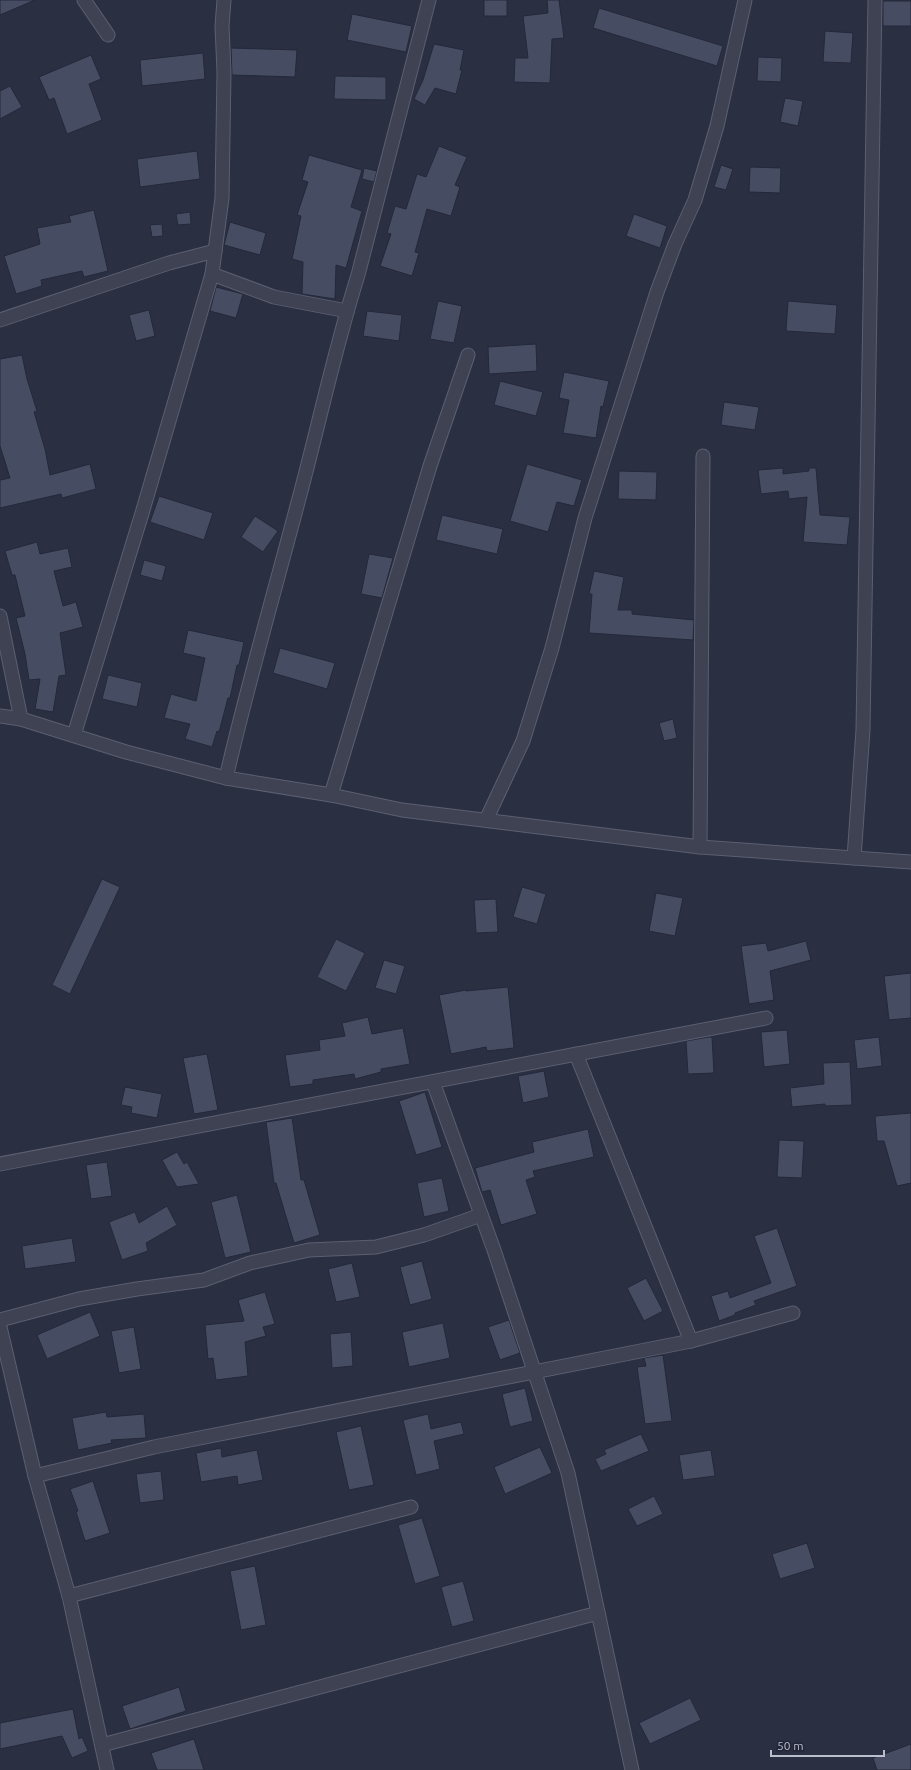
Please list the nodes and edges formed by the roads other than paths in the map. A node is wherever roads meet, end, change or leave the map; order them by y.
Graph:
1 (84, 0) edge
2 (224, 0) edge
3 (429, 0) edge
4 (745, 0) edge
5 (875, 0) edge
6 (108, 35) dead end
7 (215, 251) junction
8 (212, 274) junction
9 (347, 311) junction
10 (0, 320) edge
11 (468, 355) dead end
12 (703, 456) dead end
13 (0, 616) edge
14 (0, 716) edge
15 (21, 719) junction
16 (74, 735) junction
17 (226, 778) junction
18 (331, 795) junction
19 (486, 820) junction
20 (700, 847) junction
21 (854, 858) junction
22 (911, 862) edge
23 (766, 1018) dead end
24 (576, 1054) junction
25 (433, 1082) junction
26 (0, 1164) edge
27 (481, 1215) junction
28 (793, 1313) dead end
29 (0, 1320) edge
30 (0, 1327) edge
31 (692, 1341) junction
32 (534, 1371) junction
33 (35, 1476) junction
34 (411, 1507) dead end
35 (69, 1596) junction
36 (598, 1613) junction
37 (102, 1746) junction
38 (108, 1770) edge
39 (632, 1770) edge

1 - 6 street
2 - 7 street
3 - 9 street
4 - 19 street
5 - 21 street
7 - 8 street
7 - 10 street
8 - 9 street
8 - 16 street
9 - 17 street
11 - 18 street
12 - 20 street
13 - 15 street
14 - 15 street
15 - 16 street
16 - 17 street
17 - 18 street
18 - 19 street
19 - 20 street
20 - 21 street
21 - 22 street
23 - 24 street
24 - 25 street
24 - 31 street
25 - 26 street
25 - 27 street
27 - 29 street
27 - 32 street
28 - 31 street
30 - 33 street
31 - 32 street
32 - 33 street
32 - 36 street
33 - 35 street
34 - 35 street
35 - 37 street
36 - 37 street
36 - 39 street
37 - 38 street

